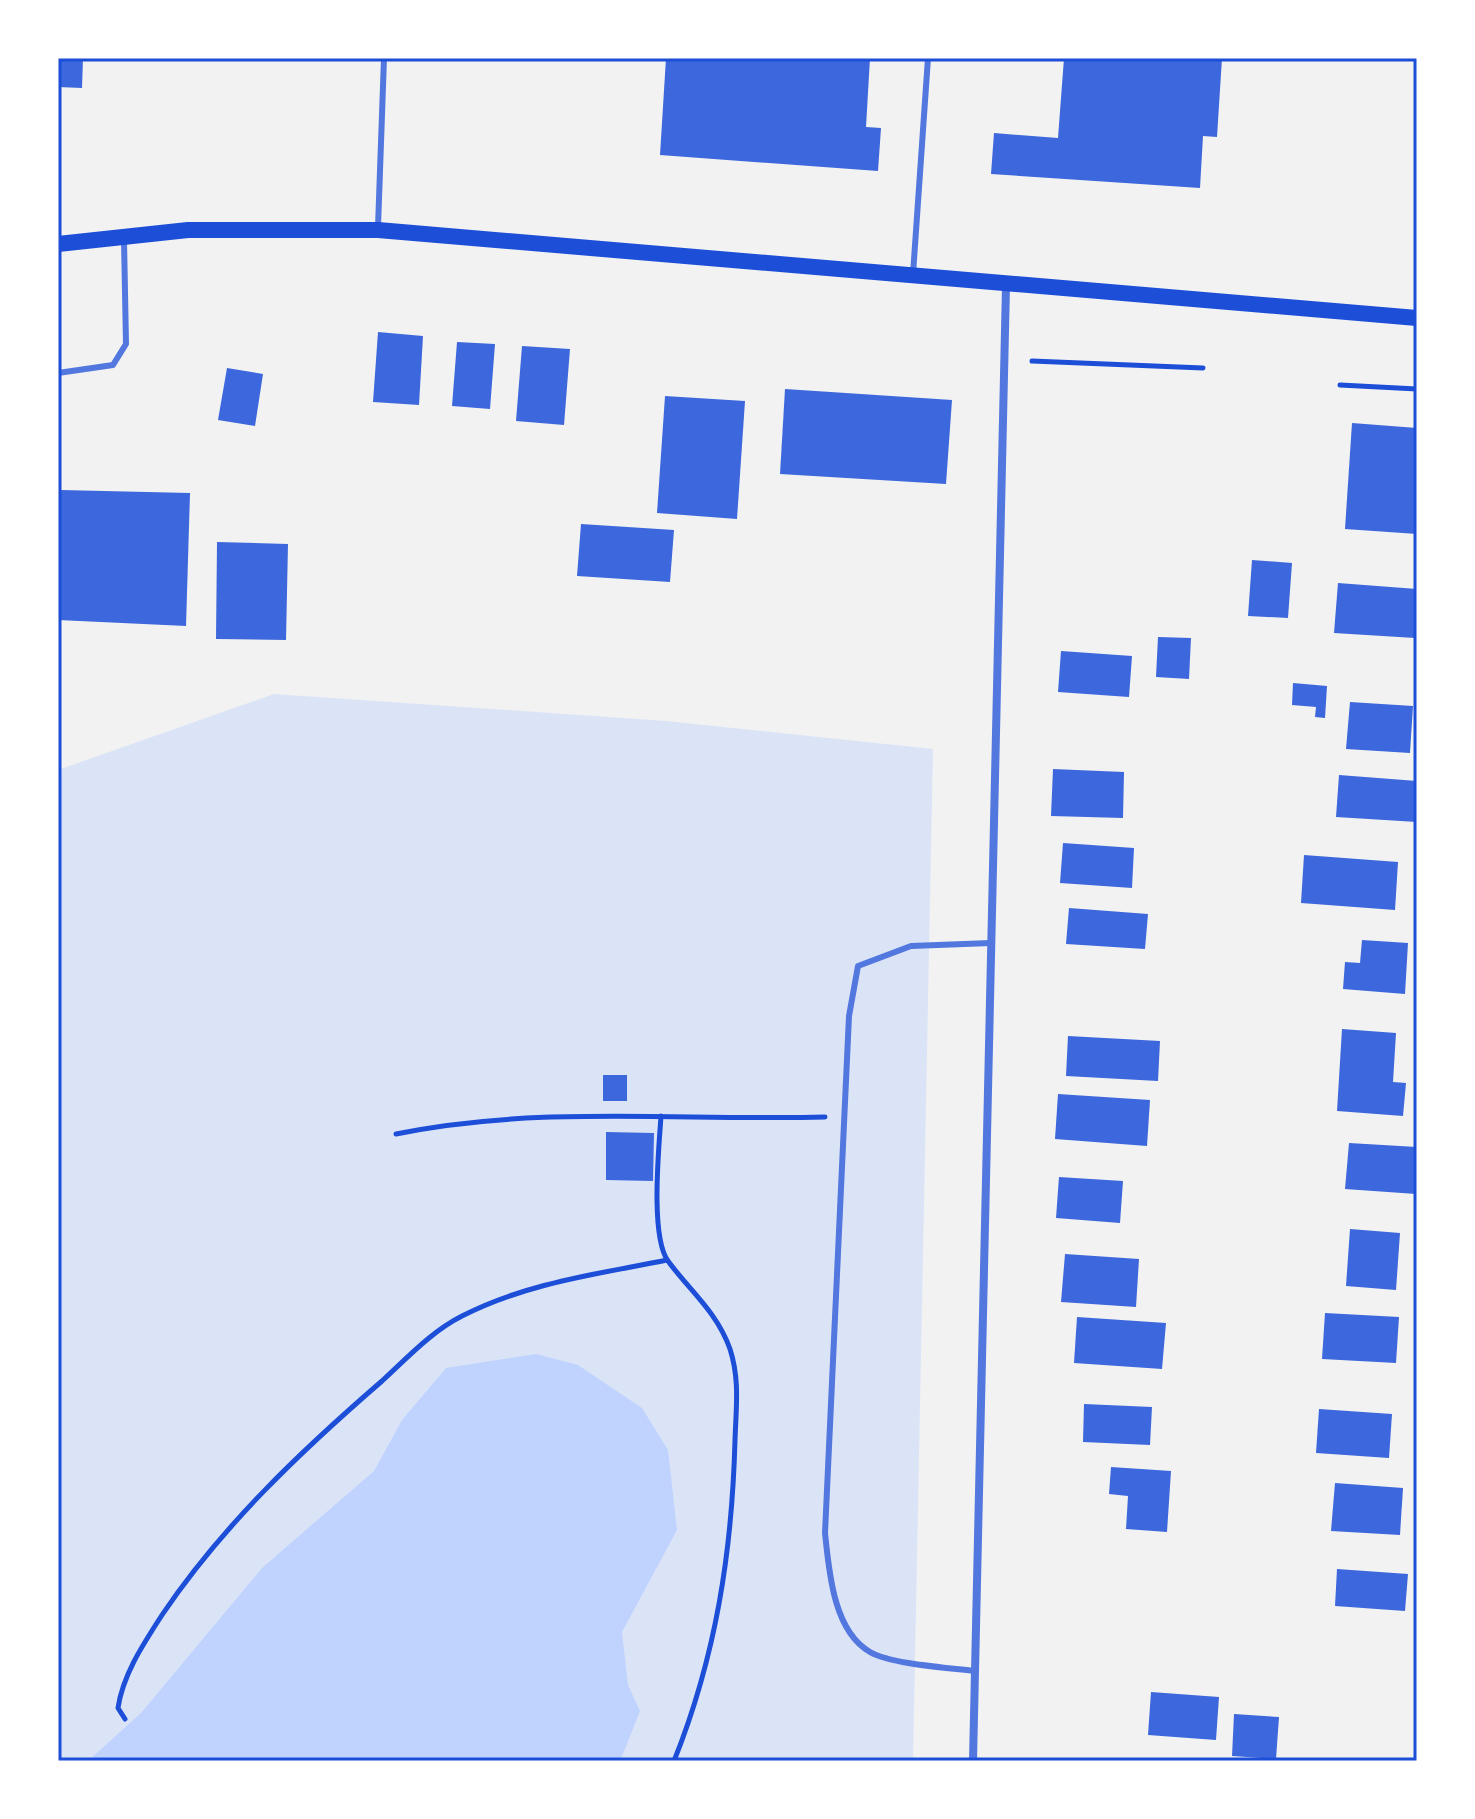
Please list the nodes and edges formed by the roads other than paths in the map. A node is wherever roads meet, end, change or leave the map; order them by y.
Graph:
1 (384, 58) edge
2 (928, 58) edge
3 (378, 230) junction
4 (123, 235) junction
5 (58, 244) edge
6 (913, 277) junction
7 (1006, 286) junction
8 (1417, 318) edge
9 (58, 373) edge
10 (991, 943) junction
11 (975, 1671) junction
12 (973, 1761) edge

1 - 3 lane
2 - 6 lane
3 - 4 main road
3 - 6 main road
4 - 5 main road
4 - 9 lane
6 - 7 main road
7 - 8 main road
7 - 10 street
10 - 11 street
10 - 11 lane
11 - 12 street

